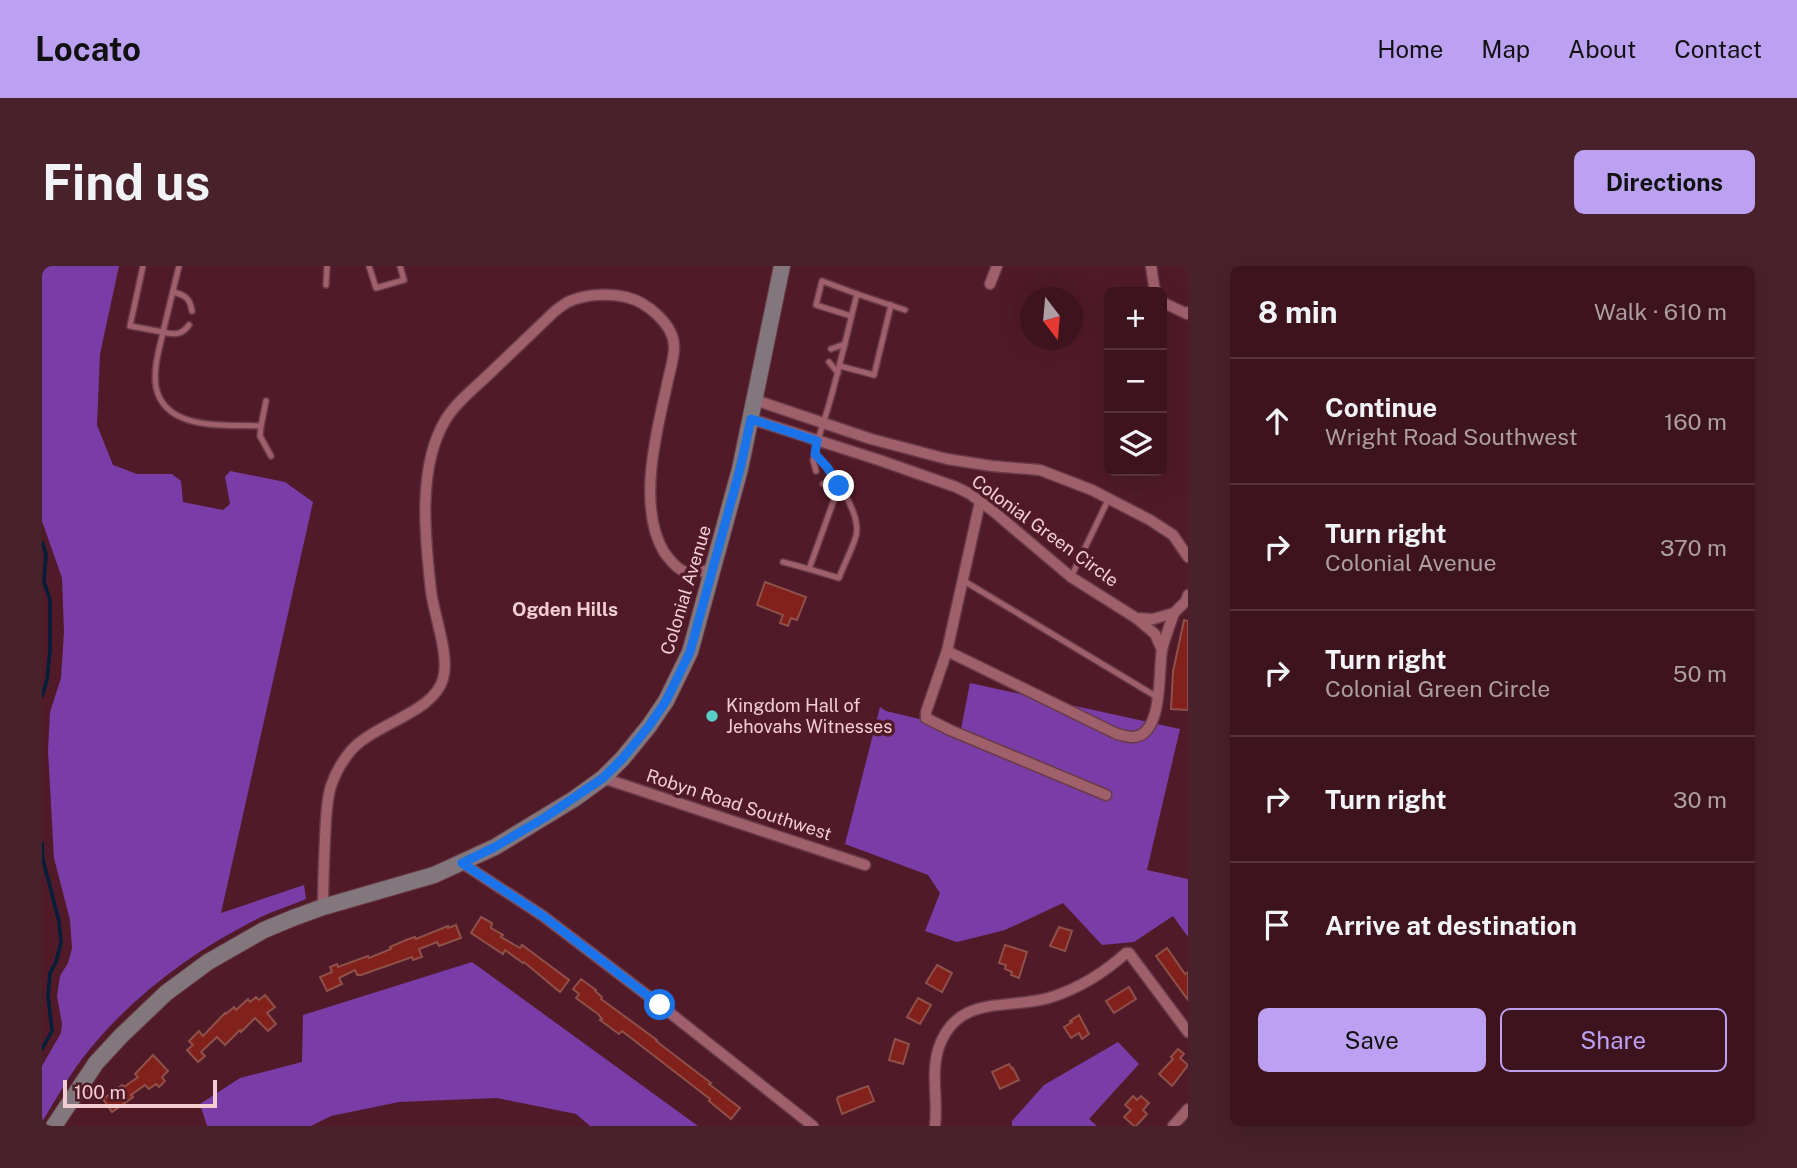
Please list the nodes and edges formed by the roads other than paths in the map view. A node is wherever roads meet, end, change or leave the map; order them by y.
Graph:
1 (143, 266) edge
2 (179, 266) edge
3 (327, 266) edge
4 (369, 266) edge
5 (400, 266) edge
6 (782, 266) edge
7 (997, 266) edge
8 (1151, 266) edge
9 (990, 284) dead end
10 (326, 285) dead end
11 (1154, 287) edge
12 (173, 292) junction
13 (857, 294) junction
14 (1167, 304) edge
15 (891, 305) junction
16 (905, 310) dead end
17 (192, 311) dead end
18 (1188, 314) edge
19 (851, 316) junction
20 (189, 325) dead end
21 (163, 332) junction
22 (845, 344) junction
23 (831, 349) dead end
24 (828, 362) dead end
25 (840, 366) junction
26 (838, 373) junction
27 (755, 400) junction
28 (266, 401) dead end
29 (751, 419) junction
30 (824, 423) junction
31 (261, 426) junction
32 (817, 441) junction
33 (815, 454) junction
34 (271, 456) dead end
35 (816, 471) dead end
36 (823, 484) dead end
37 (839, 486) junction
38 (1109, 498) junction
39 (980, 502) junction
40 (1188, 557) edge
41 (783, 562) dead end
42 (714, 569) junction
43 (809, 569) junction
44 (1071, 577) junction
45 (961, 579) junction
46 (1188, 595) edge
47 (1174, 613) junction
48 (1136, 618) junction
49 (1162, 650) junction
50 (947, 651) junction
51 (1159, 698) junction
52 (603, 778) junction
53 (1106, 795) dead end
54 (462, 863) junction
55 (865, 865) dead end
56 (323, 907) junction
57 (1188, 1032) edge
58 (1188, 1109) edge
59 (58, 1124) edge
60 (813, 1126) edge
61 (935, 1126) edge
62 (1173, 1126) edge

1 - 21 lane
2 - 12 lane
3 - 10 lane
4 - 5 lane
6 - 27 main road, Colonial Avenue
7 - 9 street
8 - 11 street
12 - 17 lane
12 - 21 lane
13 - 15 lane
13 - 19 lane
13 - 19 lane
14 - 18 street
15 - 16 lane
15 - 25 lane
19 - 22 lane
20 - 21 lane
21 - 31 lane
22 - 23 lane
22 - 25 lane
24 - 26 lane
25 - 26 lane
26 - 30 lane
27 - 29 main road, Colonial Avenue
27 - 30 street, Colonial Green Circle
28 - 31 lane
29 - 32 street, Colonial Green Circle
29 - 42 main road, Colonial Avenue
30 - 32 lane
30 - 38 street, Colonial Green Circle
31 - 34 lane
32 - 33 lane
32 - 39 street, Colonial Green Circle
33 - 35 lane
33 - 37 lane
36 - 37 lane
37 - 43 lane
37 - 43 lane
38 - 40 street, Colonial Green Circle
38 - 44 lane
39 - 44 street, Colonial Green Circle
39 - 45 street
41 - 43 lane
42 - 52 main road, Colonial Avenue
42 - 56 street
44 - 48 street, Colonial Green Circle
45 - 50 street
45 - 51 lane
46 - 47 street
47 - 48 street
47 - 49 street
48 - 49 street, Colonial Green Circle
49 - 51 street
50 - 51 street
50 - 53 street
52 - 54 main road, Colonial Avenue
52 - 55 street, Robyn Road Southwest
54 - 56 main road, Colonial Avenue
54 - 60 street
56 - 59 main road, Colonial Avenue
57 - 61 street
58 - 62 street

